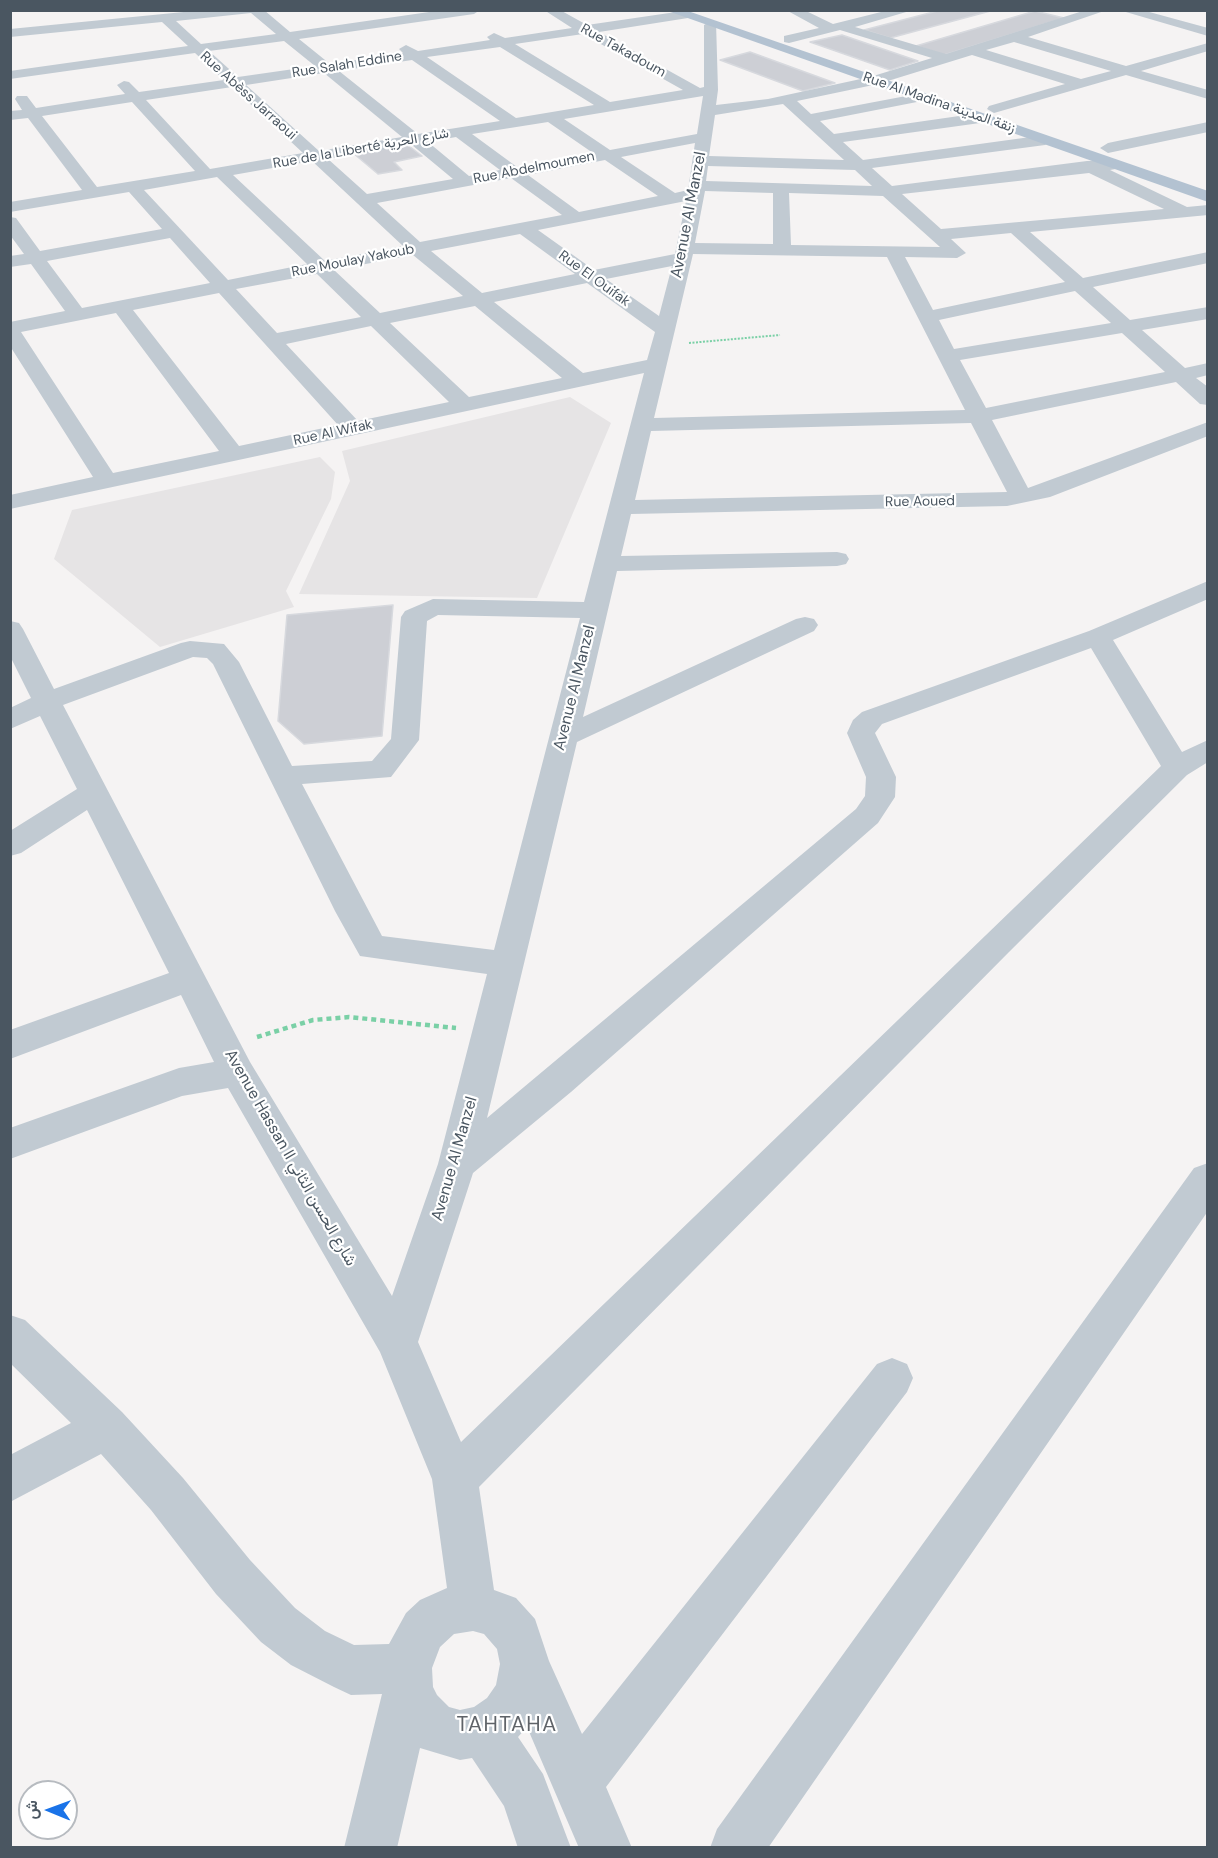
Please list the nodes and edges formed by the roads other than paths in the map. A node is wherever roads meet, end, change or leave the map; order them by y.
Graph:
1 (188, 10) edge
2 (353, 10) edge
3 (550, 10) edge
4 (792, 10) edge
5 (1101, 10) edge
6 (1125, 10) edge
7 (255, 11) edge
8 (278, 11) edge
9 (898, 11) edge
10 (454, 12) edge
11 (677, 13) edge
12 (707, 14) edge
13 (101, 15) edge
14 (160, 16) edge
15 (477, 22) edge
16 (372, 25) junction
17 (10, 27) edge
18 (837, 28) junction
19 (1047, 28) junction
20 (584, 30) junction
21 (1208, 32) edge
22 (10, 33) edge
23 (1068, 34) dead end
24 (79, 36) junction
25 (288, 37) junction
26 (1016, 38) junction
27 (789, 39) junction
28 (501, 42) junction
29 (1208, 47) edge
30 (196, 50) junction
31 (974, 51) junction
32 (1142, 54) dead end
33 (415, 55) junction
34 (949, 59) junction
35 (1164, 60) junction
36 (104, 62) junction
37 (325, 69) junction
38 (1129, 70) junction
39 (10, 75) edge
40 (892, 75) junction
41 (873, 81) junction
42 (10, 83) edge
43 (234, 83) junction
44 (1081, 84) junction
45 (704, 91) junction
46 (1208, 95) edge
47 (922, 97) junction
48 (136, 98) junction
49 (786, 99) junction
50 (636, 103) junction
51 (607, 107) junction
52 (32, 113) junction
53 (987, 113) junction
54 (656, 114) dead end
55 (707, 115) junction
56 (10, 117) edge
57 (551, 117) junction
58 (765, 120) dead end
59 (788, 120) dead end
60 (809, 120) junction
61 (513, 123) junction
62 (1208, 128) edge
63 (1011, 129) joint
64 (459, 132) junction
65 (704, 137) junction
66 (831, 139) junction
67 (415, 140) junction
68 (1041, 141) junction
69 (1108, 148) junction
70 (606, 155) junction
71 (315, 156) junction
72 (700, 161) junction
73 (859, 165) junction
74 (1115, 165) junction
75 (1090, 168) junction
76 (513, 172) junction
77 (213, 173) junction
78 (466, 181) junction
79 (1208, 184) edge
80 (133, 187) junction
81 (781, 188) junction
82 (696, 190) junction
83 (888, 191) junction
84 (93, 193) junction
85 (1208, 197) edge
86 (674, 199) junction
87 (364, 200) junction
88 (10, 207) edge
89 (1208, 210) edge
90 (1184, 212) junction
91 (577, 218) junction
92 (10, 222) edge
93 (1208, 223) edge
94 (523, 228) junction
95 (1015, 228) junction
96 (175, 232) junction
97 (937, 235) junction
98 (417, 249) junction
99 (782, 250) junction
100 (684, 253) junction
101 (894, 253) junction
102 (957, 254) junction
103 (1208, 257) edge
104 (34, 258) junction
105 (10, 262) edge
106 (323, 267) junction
107 (973, 268) dead end
108 (589, 277) junction
109 (1078, 284) junction
110 (226, 286) junction
111 (479, 299) junction
112 (121, 307) junction
113 (1208, 314) edge
114 (77, 315) junction
115 (927, 317) junction
116 (377, 319) junction
117 (1126, 327) junction
118 (10, 329) edge
119 (274, 340) junction
120 (661, 346) junction
121 (948, 356) junction
122 (1208, 369) edge
123 (1182, 376) junction
124 (579, 381) junction
125 (1208, 399) edge
126 (465, 405) junction
127 (979, 416) junction
128 (640, 425) junction
129 (1208, 428) edge
130 (353, 429) junction
131 (233, 454) junction
132 (107, 481) junction
133 (1021, 497) junction
134 (10, 502) edge
135 (620, 507) junction
136 (837, 559) dead end
137 (607, 564) junction
138 (1208, 589) edge
139 (595, 610) junction
140 (805, 625) dead end
141 (10, 629) edge
142 (1098, 637) junction
143 (49, 700) junction
144 (10, 720) edge
145 (563, 737) junction
146 (1208, 749) edge
147 (1177, 768) junction
148 (282, 776) junction
149 (95, 791) junction
150 (10, 846) edge
151 (506, 964) junction
152 (191, 978) junction
153 (10, 1045) edge
154 (231, 1059) junction
155 (10, 1144) edge
156 (457, 1164) junction
157 (1208, 1179) edge
158 (10, 1334) edge
159 (397, 1342) junction
160 (892, 1378) dead end
161 (106, 1427) junction
162 (455, 1479) junction
163 (10, 1480) edge
164 (473, 1607) junction
165 (525, 1664) junction
166 (407, 1679) junction
167 (484, 1730) junction
168 (577, 1782) junction
169 (370, 1848) edge
170 (545, 1848) edge
171 (606, 1848) edge
172 (736, 1848) edge

1 - 14 street
2 - 16 street
3 - 20 street, Rue Takadoum
4 - 18 street
5 - 19 street
6 - 21 street
7 - 8 street
7 - 14 street
7 - 25 street
9 - 18 street
10 - 15 street
10 - 16 street
11 - 12 main road, Rue Al Madina زنقة المدينة
11 - 20 street, Rue Salah Eddine
12 - 27 main road, Rue Al Madina زنقة المدينة
12 - 41 main road, Rue Al Madina زنقة المدينة
12 - 45 street, Avenue Al Manzel
13 - 14 street
13 - 17 street
14 - 24 street
14 - 30 street, Rue Abèss Jarraoui
15 - 28 street
16 - 25 street
16 - 33 street
18 - 27 street
18 - 34 street
19 - 23 street
19 - 26 street
20 - 28 street, Rue Salah Eddine
20 - 45 street, Rue Takadoum
22 - 24 street
24 - 36 street
25 - 30 street
25 - 37 street
26 - 31 street
26 - 38 street
27 - 40 main road, Rue Al Madina زنقة المدينة
28 - 33 street, Rue Salah Eddine
28 - 51 street
29 - 35 street
30 - 36 street
30 - 43 street, Rue Abèss Jarraoui
31 - 34 street
31 - 44 street
32 - 35 street
33 - 37 street, Rue Salah Eddine
33 - 61 street
34 - 40 street
35 - 38 street
36 - 39 street
36 - 48 street
37 - 43 street, Rue Salah Eddine
37 - 67 street
38 - 44 street
38 - 46 street
40 - 41 street
40 - 53 main road, Rue Al Madina زنقة المدينة
41 - 47 main road, Rue Al Madina زنقة المدينة
41 - 49 street
42 - 52 street
43 - 48 street, Rue Salah Eddine
43 - 71 street, Rue Abèss Jarraoui
44 - 53 street
45 - 50 street, Rue de la Liberté شارع الحرية
45 - 55 street, Avenue Al Manzel
47 - 53 main road, Rue Al Madina زنقة المدينة
47 - 60 street
48 - 52 street, Rue Salah Eddine
48 - 77 street
49 - 55 street
49 - 60 street
50 - 51 street, Rue de la Liberté شارع الحرية
50 - 54 street
51 - 57 street, Rue de la Liberté شارع الحرية
52 - 56 street, Rue Salah Eddine
52 - 84 street
53 - 63 main road, Rue Al Madina زنقة المدينة
53 - 66 street
53 - 69 main road, Rue Al Madina زنقة المدينة
55 - 58 street
55 - 65 street, Avenue Al Manzel
57 - 61 street, Rue de la Liberté شارع الحرية
57 - 70 street
59 - 60 street
60 - 66 street
61 - 64 street, Rue de la Liberté شارع الحرية
62 - 69 street
63 - 68 street
64 - 67 street, Rue de la Liberté شارع الحرية
64 - 76 street
65 - 70 street, Rue Abdelmoumen
65 - 72 street, Avenue Al Manzel
66 - 73 street
67 - 71 street, Rue de la Liberté شارع الحرية
67 - 78 street
68 - 73 street
68 - 74 main road
68 - 75 street
69 - 79 main road, Rue Al Madina زنقة المدينة
70 - 76 street, Rue Abdelmoumen
70 - 86 street
71 - 77 street, Rue de la Liberté شارع الحرية
71 - 87 street, Rue Abèss Jarraoui
72 - 73 street
72 - 82 street, Avenue Al Manzel
73 - 83 street
74 - 75 street, Rue Moulay Yakoub
74 - 85 main road
75 - 83 street, Rue Moulay Yakoub
75 - 90 street
76 - 78 street, Rue Abdelmoumen
76 - 91 street
77 - 80 street, Rue de la Liberté شارع الحرية
77 - 106 street
78 - 87 street, Rue Abdelmoumen
80 - 84 street, Rue de la Liberté شارع الحرية
80 - 96 street
81 - 82 street, Rue Moulay Yakoub
81 - 83 street, Rue Moulay Yakoub
81 - 99 street
82 - 86 street, Rue Moulay Yakoub
82 - 100 street, Avenue Al Manzel
83 - 97 street
84 - 88 street, Rue de la Liberté شارع الحرية
86 - 91 street, Rue Moulay Yakoub
87 - 98 street, Rue Abèss Jarraoui
89 - 90 street
90 - 93 street
90 - 95 street
91 - 94 street, Rue Moulay Yakoub
92 - 104 street
94 - 98 street, Rue Moulay Yakoub
94 - 108 street, Rue El Ouifak
95 - 97 street
95 - 109 street
96 - 104 street
96 - 110 street
97 - 102 street
98 - 106 street, Rue Moulay Yakoub
98 - 111 street, Rue Abèss Jarraoui
99 - 100 street
99 - 101 street
100 - 108 street
100 - 120 street, Avenue Al Manzel
101 - 102 street
101 - 115 street
102 - 107 street
103 - 109 street
104 - 105 street
104 - 114 street
106 - 110 street, Rue Moulay Yakoub
106 - 116 street
108 - 111 street
108 - 120 street, Rue El Ouifak
109 - 115 street
109 - 117 street
110 - 112 street, Rue Moulay Yakoub
110 - 119 street
111 - 116 street
111 - 124 street, Rue Abèss Jarraoui
112 - 114 street, Rue Moulay Yakoub
112 - 131 street
113 - 117 street
114 - 118 street, Rue Moulay Yakoub
115 - 121 street
116 - 119 street
116 - 126 street
117 - 121 street
117 - 123 street
118 - 132 street
119 - 130 street
120 - 124 street, Rue Al Wifak
120 - 128 street, Avenue Al Manzel
121 - 127 street
122 - 123 street
123 - 125 street
123 - 127 street
124 - 126 street, Rue Al Wifak
126 - 130 street, Rue Al Wifak
127 - 128 street
127 - 133 street
128 - 135 street, Avenue Al Manzel
129 - 133 street, Rue Aoued
130 - 131 street, Rue Al Wifak
131 - 132 street, Rue Al Wifak
132 - 134 street, Rue Al Wifak
133 - 135 street, Rue Aoued
135 - 137 street, Avenue Al Manzel
136 - 137 street
137 - 139 street, Avenue Al Manzel
138 - 142 street
139 - 145 street, Avenue Al Manzel
139 - 148 street
140 - 145 street
141 - 143 street, Avenue Hassan II شارع الحسن الثاني
142 - 147 street
142 - 156 street
143 - 144 street
143 - 148 street
143 - 149 street, Avenue Hassan II شارع الحسن الثاني
145 - 151 street, Avenue Al Manzel
146 - 147 street
147 - 162 street
148 - 151 street
149 - 150 street
149 - 152 street, Avenue Hassan II شارع الحسن الثاني
151 - 156 street, Avenue Al Manzel
152 - 153 street
152 - 154 street, Avenue Hassan II شارع الحسن الثاني
154 - 155 street
154 - 159 street, Avenue Hassan II شارع الحسن الثاني
156 - 159 street, Avenue Al Manzel
157 - 172 street
158 - 161 street
159 - 162 street, Avenue Hassan II شارع الحسن الثاني
160 - 168 street
161 - 163 street
161 - 166 street
162 - 164 street, Avenue Hassan II شارع الحسن الثاني
164 - 165 street
164 - 166 street
165 - 167 street
165 - 168 street
166 - 167 street
166 - 169 street
167 - 170 street
168 - 171 street

